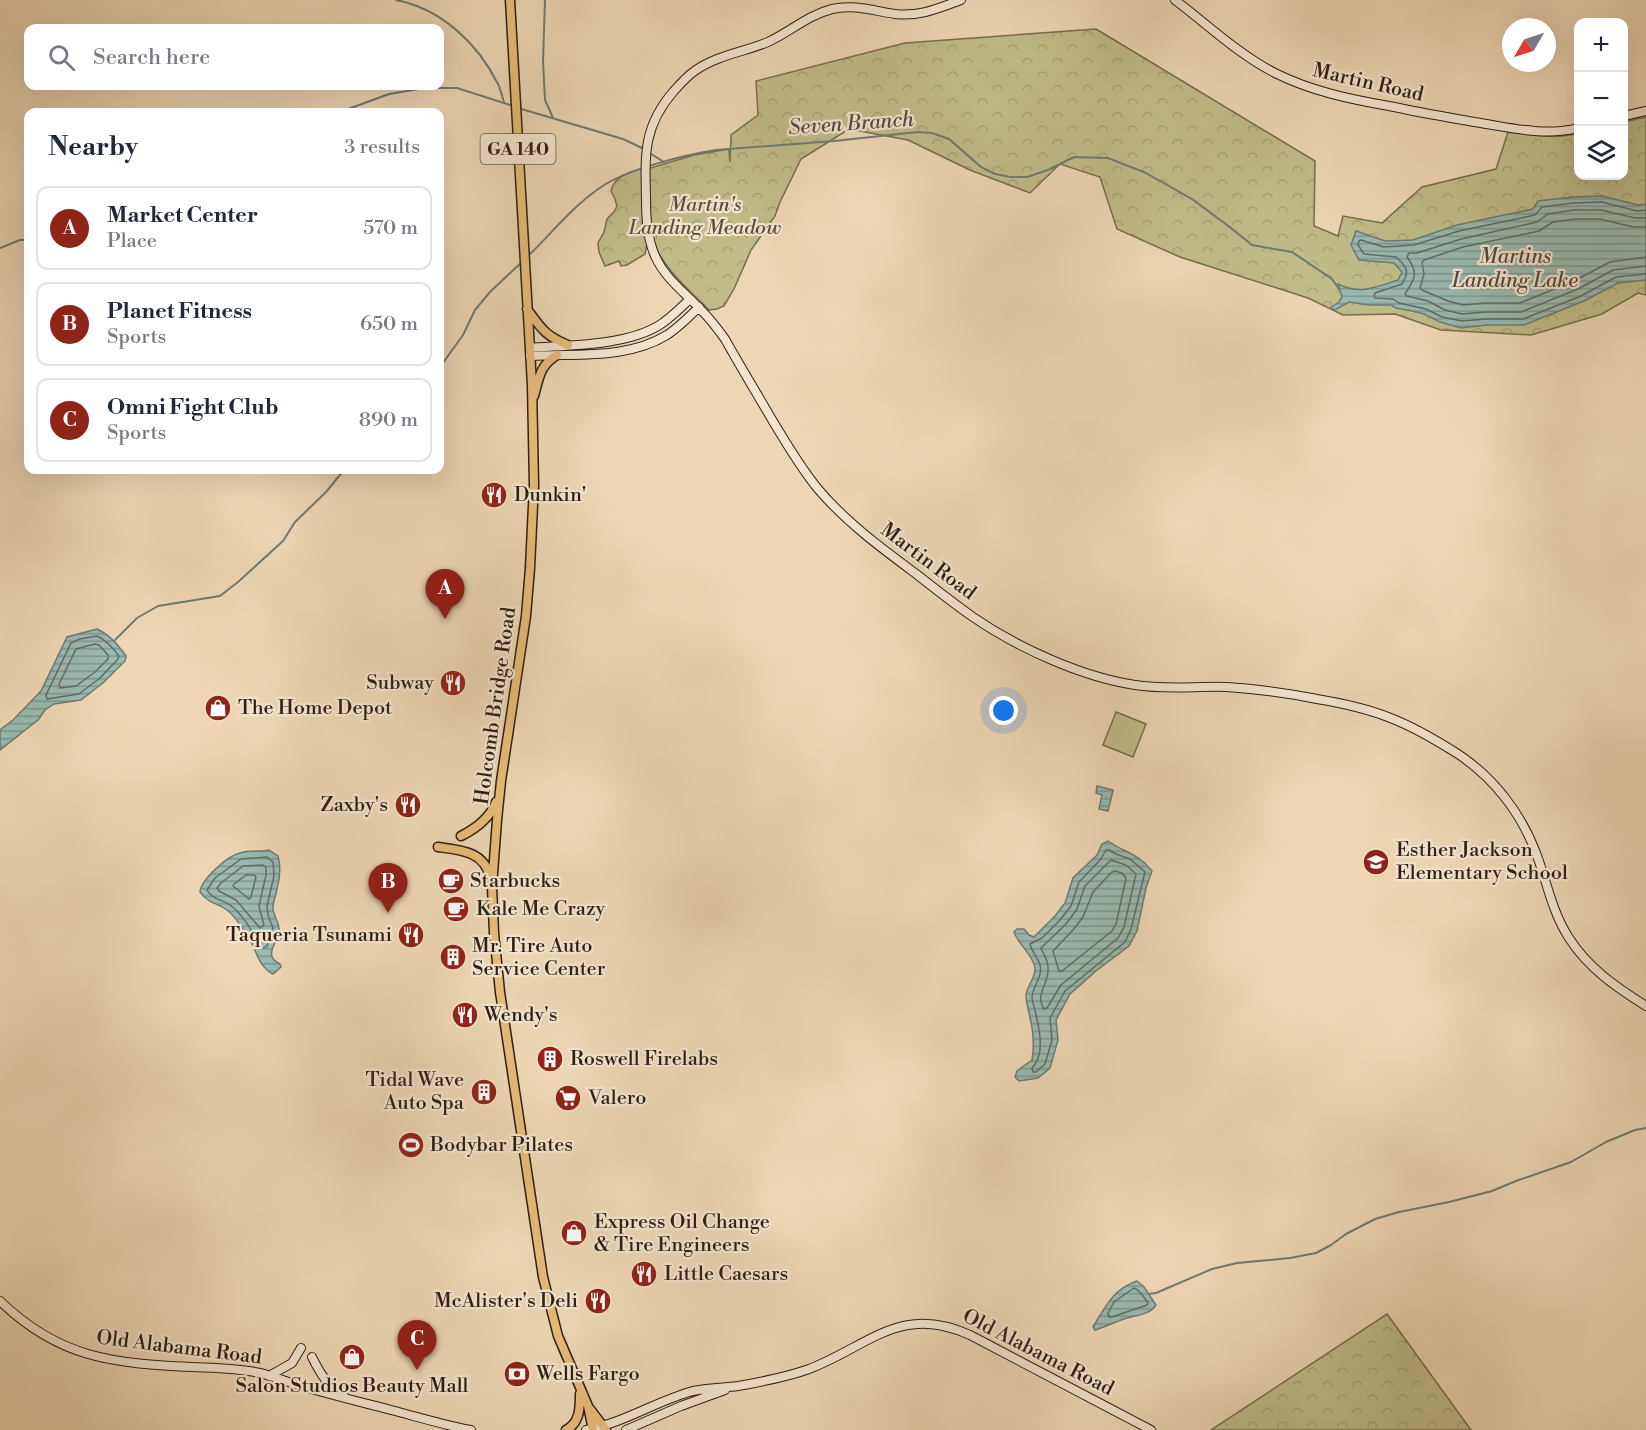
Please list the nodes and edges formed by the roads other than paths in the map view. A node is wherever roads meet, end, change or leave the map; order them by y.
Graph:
1 (510, 0) edge
2 (961, 0) edge
3 (1175, 0) edge
4 (1646, 111) edge
5 (1628, 115) edge
6 (1574, 129) edge
7 (690, 299) junction
8 (699, 307) junction
9 (528, 309) junction
10 (568, 345) junction
11 (530, 352) junction
12 (557, 355) junction
13 (532, 402) junction
14 (500, 793) junction
15 (461, 836) dead end
16 (438, 847) dead end
17 (492, 887) junction
18 (1646, 1006) edge
19 (0, 1301) edge
20 (301, 1348) dead end
21 (312, 1357) dead end
22 (269, 1376) junction
23 (737, 1386) junction
24 (581, 1390) junction
25 (350, 1400) junction
26 (588, 1406) junction
27 (605, 1428) edge
28 (471, 1430) edge
29 (566, 1430) edge
30 (591, 1430) edge
31 (626, 1430) edge
32 (1151, 1430) edge

1 - 9 main road, Holcomb Bridge Road / GA 140
2 - 7 street, Martin Road
3 - 6 street, Martin Road
4 - 5 street
7 - 8 street, Martin Road
7 - 10 street
8 - 12 street
8 - 18 street, Martin Road
9 - 10 main road
9 - 11 main road, Holcomb Bridge Road / GA 140
10 - 11 street
11 - 12 street
11 - 13 main road, Holcomb Bridge Road / GA 140
12 - 13 main road
13 - 14 main road, Holcomb Bridge Road / GA 140
14 - 15 main road
14 - 17 main road, Holcomb Bridge Road / GA 140
16 - 17 main road
17 - 24 main road, Holcomb Bridge Road / GA 140
19 - 22 street, Old Alabama Road
20 - 22 street
21 - 25 street
22 - 25 street, Old Alabama Road
23 - 27 street, Old Alabama Road
23 - 31 street, Old Alabama Road
23 - 32 street, Old Alabama Road
24 - 26 main road, Holcomb Bridge Road / GA 140
24 - 29 main road
25 - 28 street, Old Alabama Road
26 - 27 main road, Holcomb Bridge Road / GA 140
26 - 30 main road, Holcomb Bridge Road / GA 140
27 - 30 street, Old Alabama Road

